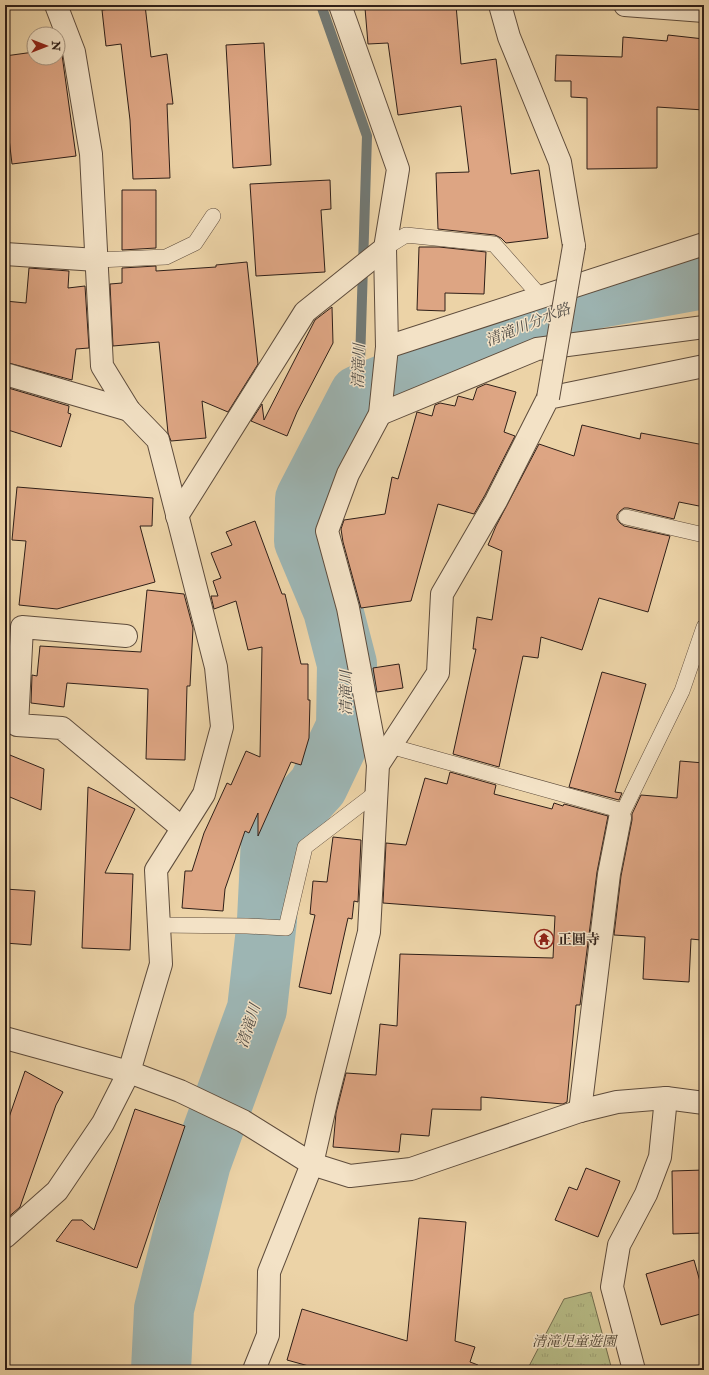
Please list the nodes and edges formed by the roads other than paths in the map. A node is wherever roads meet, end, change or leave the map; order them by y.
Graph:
1 (56, 5) edge
2 (340, 5) edge
3 (500, 5) edge
4 (624, 5) edge
5 (704, 11) edge
6 (213, 216) dead end
7 (704, 244) edge
8 (379, 253) junction
9 (5, 254) edge
10 (97, 260) junction
11 (540, 296) junction
12 (704, 327) edge
13 (386, 355) junction
14 (704, 366) edge
15 (5, 374) edge
16 (548, 398) junction
17 (381, 406) junction
18 (129, 410) junction
19 (177, 516) junction
20 (626, 517) dead end
21 (704, 535) edge
22 (704, 627) edge
23 (126, 636) dead end
24 (390, 746) junction
25 (378, 765) junction
26 (377, 792) junction
27 (622, 814) junction
28 (182, 828) junction
29 (159, 925) junction
30 (5, 1038) edge
31 (129, 1072) junction
32 (666, 1098) junction
33 (704, 1103) edge
34 (580, 1111) junction
35 (312, 1164) junction
36 (5, 1237) edge
37 (254, 1370) edge
38 (634, 1370) edge

1 - 10 street
2 - 8 street
3 - 16 street, bridge
4 - 5 street
6 - 10 lane
7 - 11 street
8 - 11 lane
8 - 13 street
8 - 19 street
9 - 10 street
10 - 18 street
11 - 13 street
12 - 17 street
13 - 17 street
14 - 16 street
15 - 18 street
16 - 24 street
17 - 25 street
18 - 19 street
19 - 28 street
20 - 21 lane
22 - 27 lane
23 - 28 street
24 - 25 street
24 - 27 lane
25 - 26 street
26 - 29 lane
26 - 35 street
27 - 34 street
28 - 29 street
29 - 31 street
30 - 31 street
31 - 35 street
31 - 36 street
32 - 33 street
32 - 34 street
32 - 38 street
34 - 35 street
35 - 37 street

